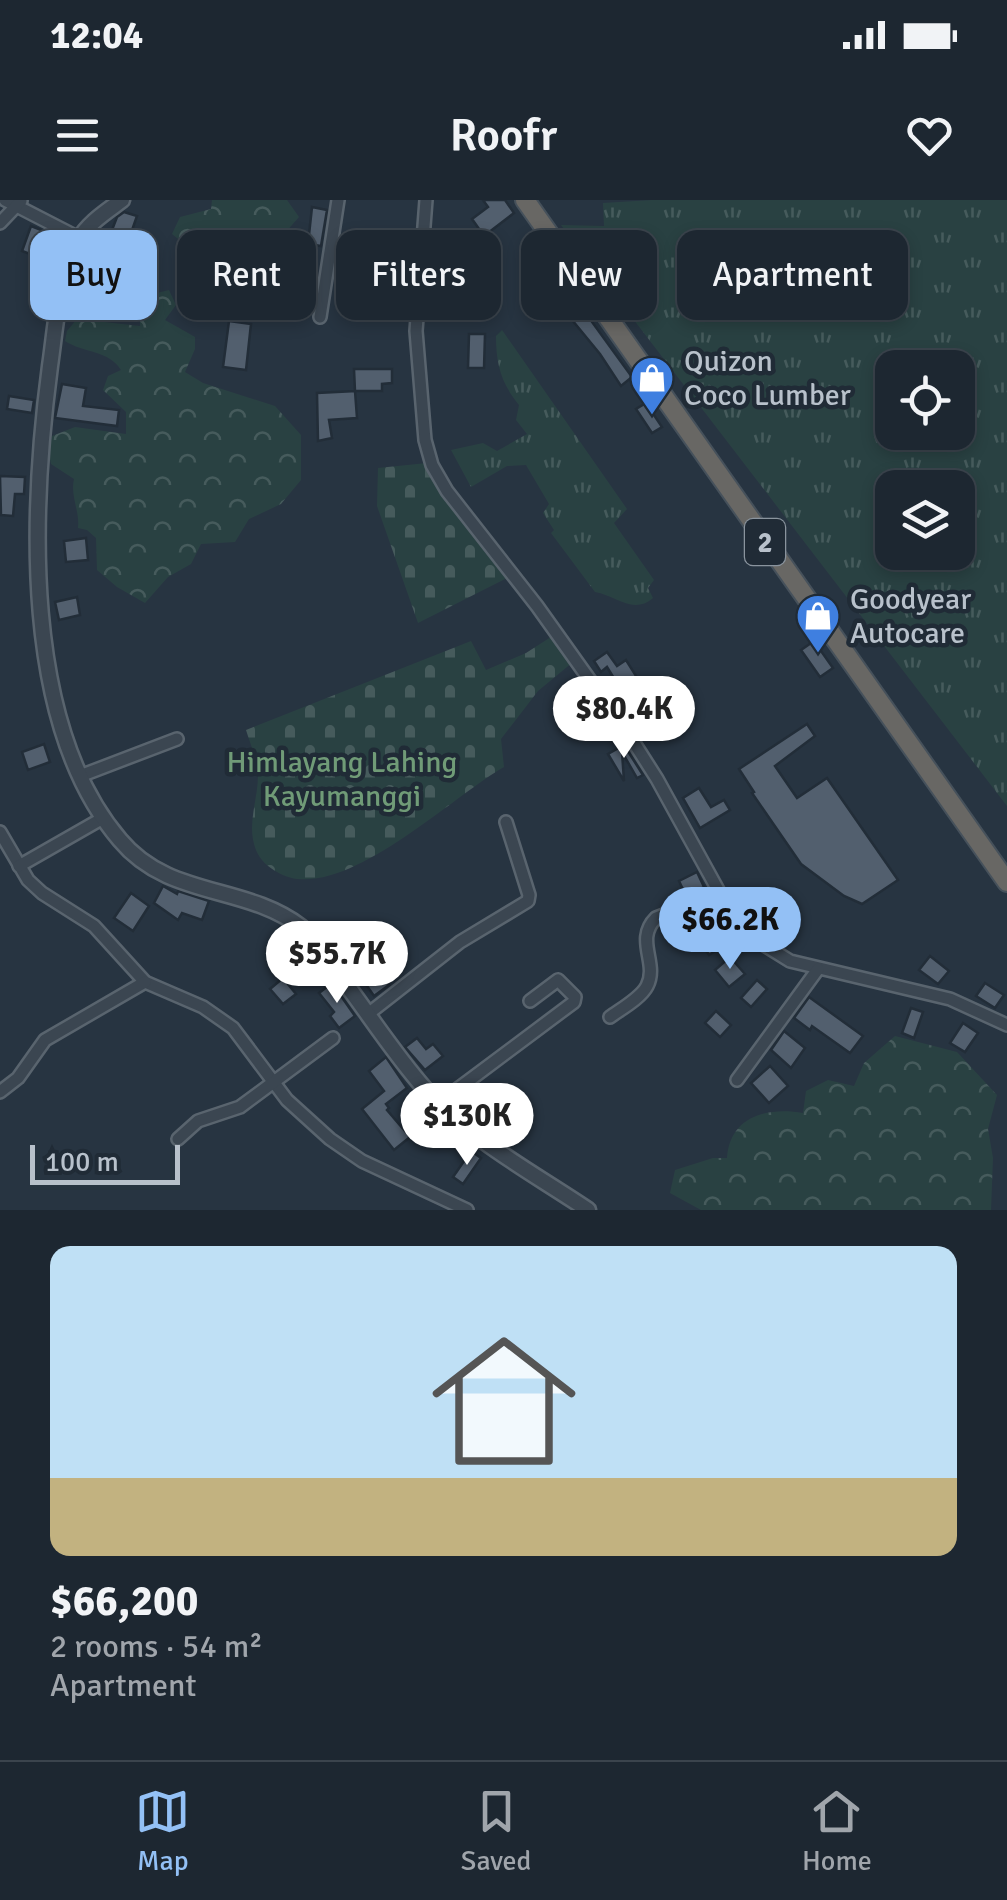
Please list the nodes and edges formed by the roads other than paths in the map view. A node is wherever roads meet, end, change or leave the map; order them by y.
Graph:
1 (122, 200) edge
2 (338, 200) edge
3 (426, 200) edge
4 (525, 200) edge
5 (15, 201) edge
6 (0, 223) edge
7 (66, 230) edge
8 (86, 230) edge
9 (320, 316) dead end
10 (56, 320) edge
11 (177, 739) dead end
12 (80, 776) junction
13 (102, 818) junction
14 (506, 822) dead end
15 (0, 832) edge
16 (19, 866) junction
17 (1007, 882) edge
18 (720, 893) junction
19 (818, 969) junction
20 (145, 982) junction
21 (530, 1001) dead end
22 (368, 1014) junction
23 (610, 1017) dead end
24 (1007, 1025) edge
25 (333, 1038) dead end
26 (737, 1080) dead end
27 (275, 1082) junction
28 (0, 1092) edge
29 (439, 1104) junction
30 (178, 1139) dead end
31 (467, 1210) edge
32 (588, 1210) edge

1 - 8 street
2 - 9 street
3 - 18 street
4 - 17 highway, 2
5 - 6 street
5 - 7 street
10 - 12 street
11 - 12 street
12 - 13 street
13 - 16 street
13 - 22 street
14 - 22 street
15 - 16 street
16 - 20 street
18 - 19 street
18 - 23 street
19 - 24 street
19 - 26 street
20 - 27 street
20 - 28 street
21 - 29 street
22 - 29 street
25 - 27 street
27 - 30 street
27 - 31 street
29 - 32 street

